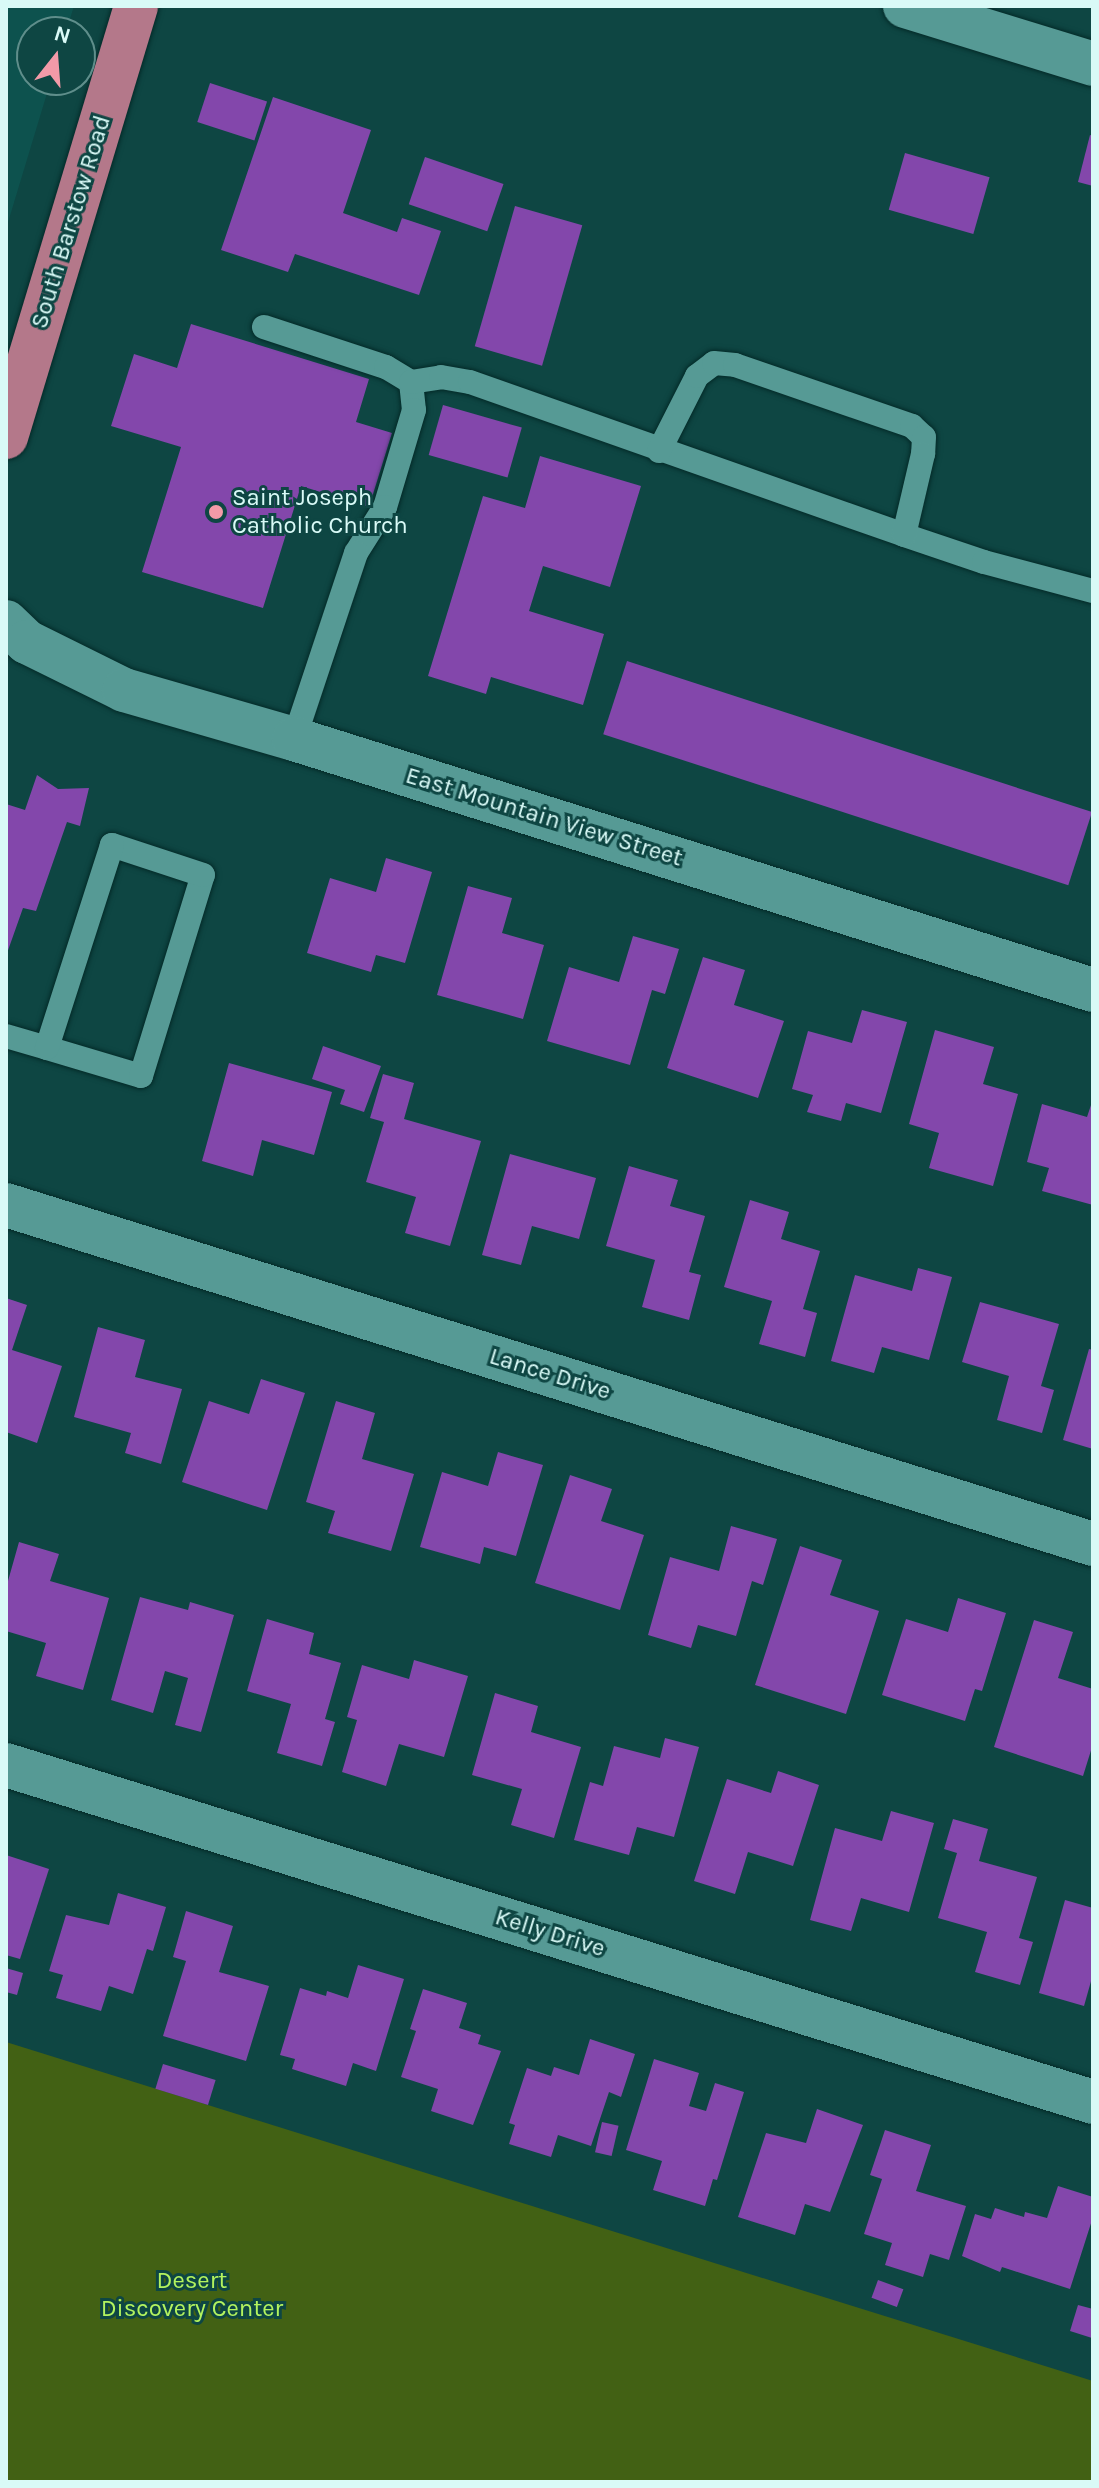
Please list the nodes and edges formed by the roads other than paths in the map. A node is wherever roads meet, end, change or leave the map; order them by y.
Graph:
1 (136, 6) edge
2 (905, 6) edge
3 (1093, 64) edge
4 (264, 327) dead end
5 (411, 382) junction
6 (6, 437) edge
7 (659, 451) junction
8 (904, 535) junction
9 (1093, 591) edge
10 (6, 622) edge
11 (294, 739) junction
12 (1093, 990) edge
13 (6, 1036) edge
14 (47, 1048) junction
15 (6, 1205) edge
16 (1093, 1544) edge
17 (6, 1765) edge
18 (1093, 2102) edge

1 - 6 main road, South Barstow Road
2 - 3 street
4 - 5 lane
5 - 7 lane
5 - 11 lane
7 - 8 lane
7 - 8 lane
8 - 9 lane
10 - 11 street, East Mountain View Street
11 - 12 street, East Mountain View Street
13 - 14 lane
14 - 14 lane
15 - 16 street, Lance Drive
17 - 18 street, Kelly Drive

